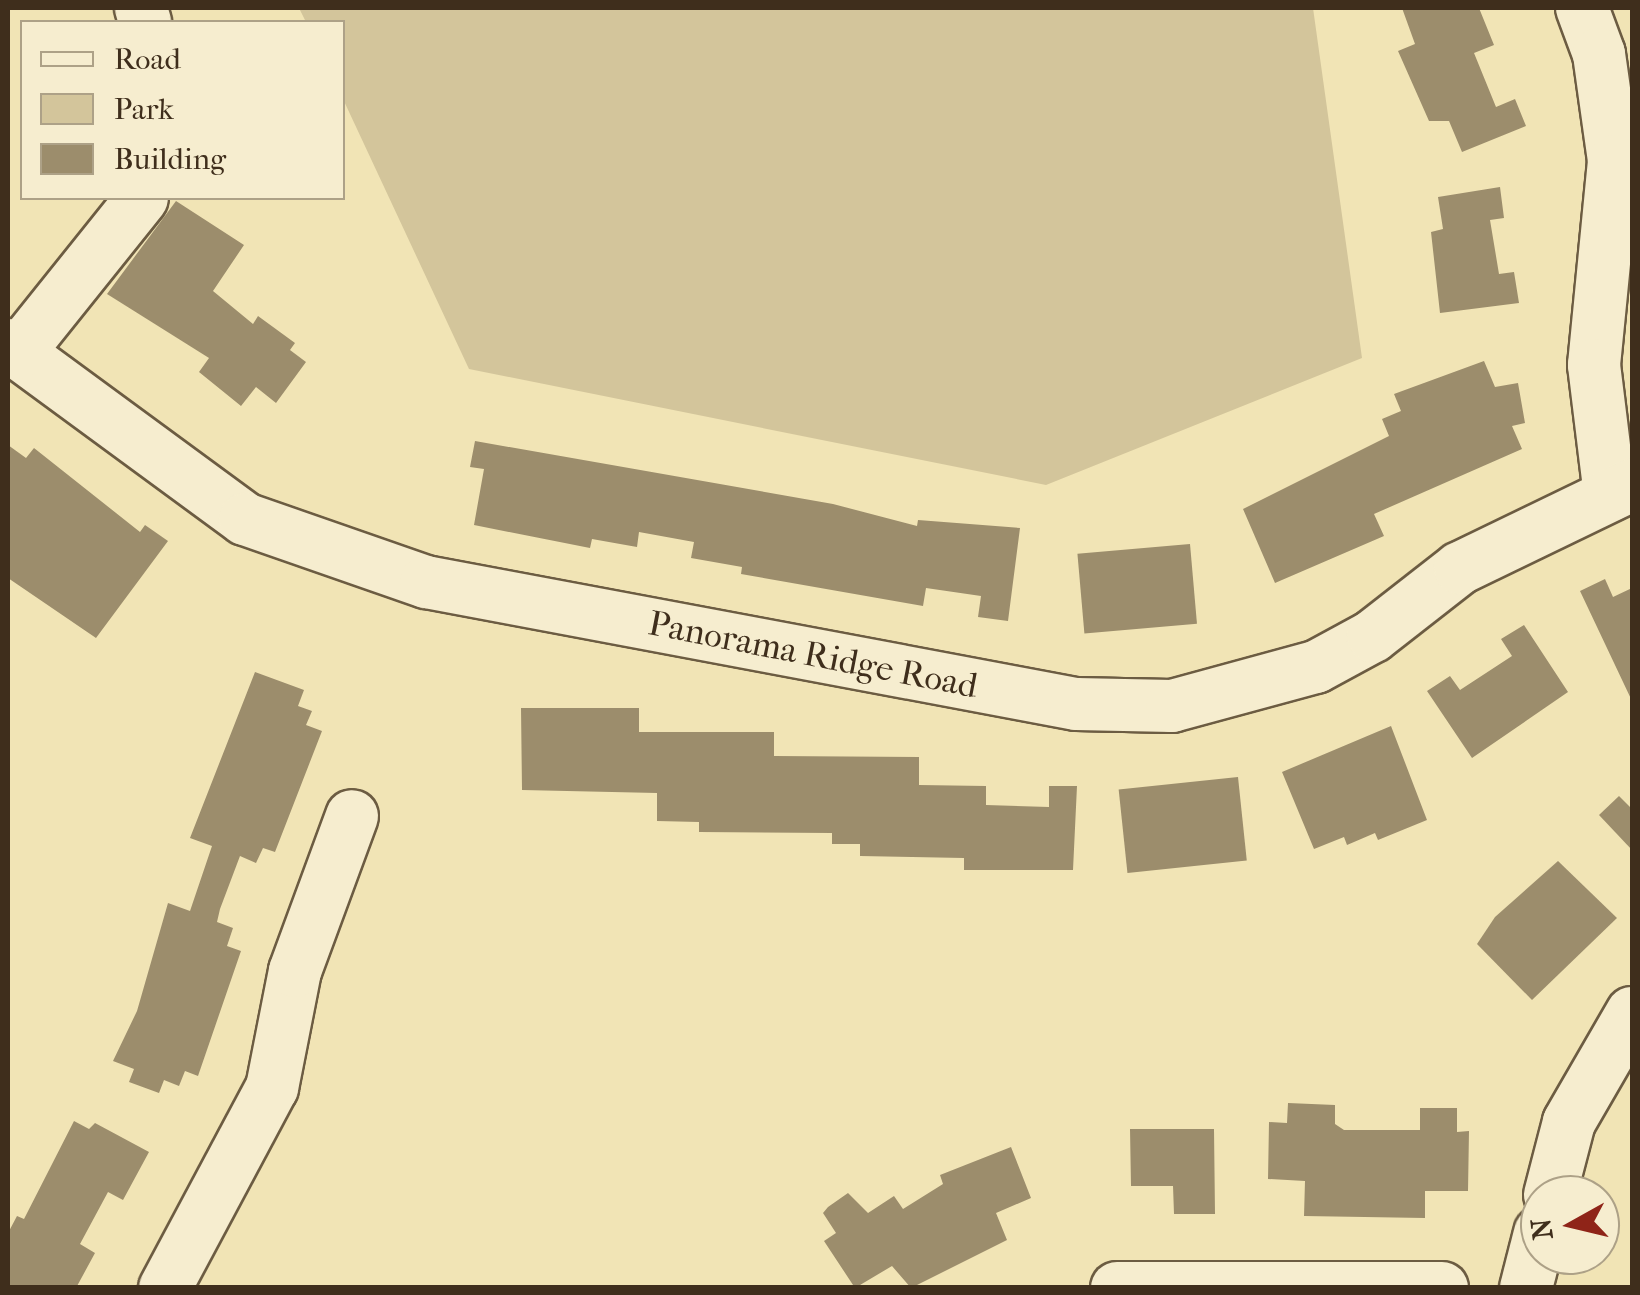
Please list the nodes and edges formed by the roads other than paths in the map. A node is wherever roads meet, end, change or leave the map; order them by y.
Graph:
1 (1582, 8) edge
2 (140, 200) edge
3 (13, 349) edge
4 (1621, 490) edge
5 (352, 816) dead end
6 (1632, 1014) edge
7 (1555, 1175) edge
8 (165, 1288) edge
9 (1116, 1288) edge
10 (1442, 1288) edge

1 - 4 street
2 - 3 street
3 - 4 street, Panorama Ridge Road
5 - 8 street
6 - 7 street
9 - 10 street

